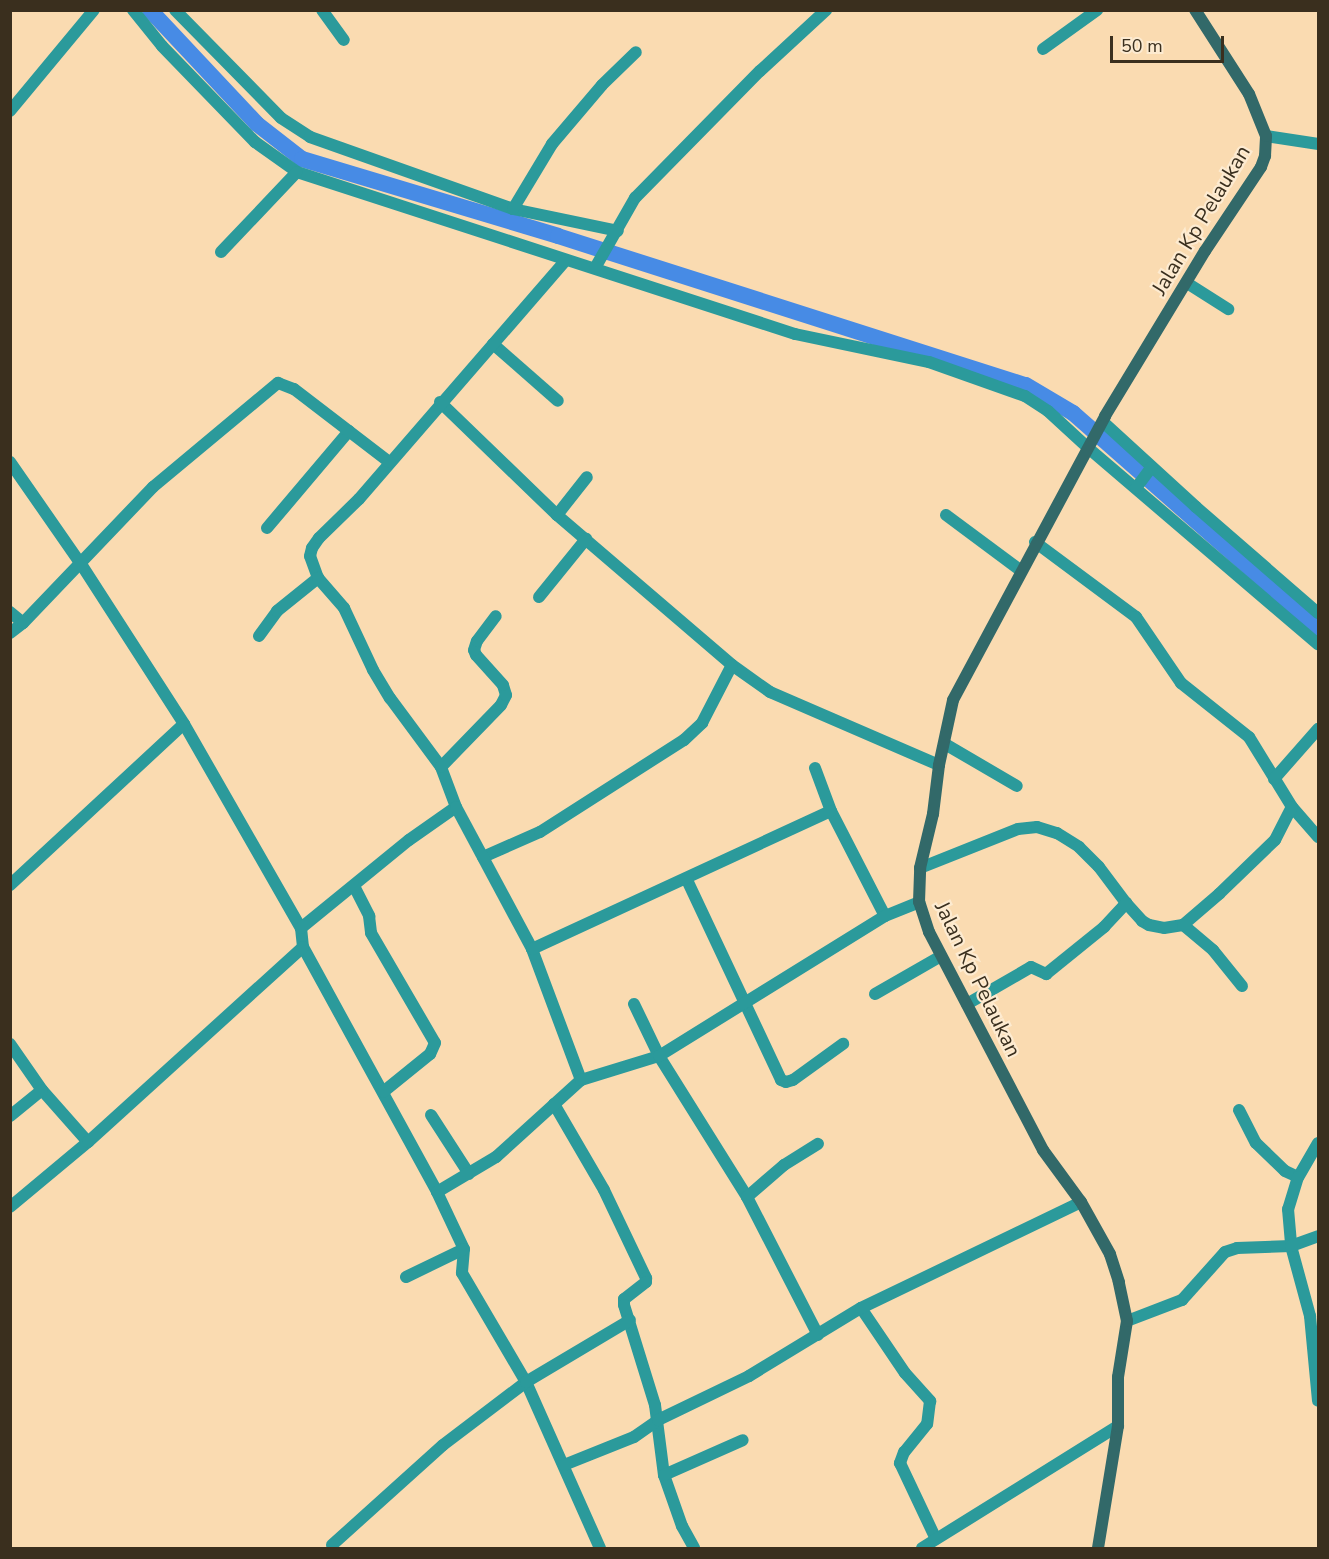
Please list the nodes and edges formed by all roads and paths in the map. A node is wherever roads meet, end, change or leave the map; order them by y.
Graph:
1 (94, 10) edge
2 (133, 10) edge
3 (175, 10) edge
4 (322, 10) edge
5 (826, 10) edge
6 (1096, 10) edge
7 (1195, 10) edge
8 (344, 40) dead end
9 (1043, 49) dead end
10 (636, 52) dead end
11 (10, 111) edge
12 (1266, 136) junction
13 (1318, 144) edge
14 (297, 172) junction
15 (513, 209) junction
16 (614, 236) junction
17 (221, 252) dead end
18 (566, 260) junction
19 (595, 268) junction
20 (1187, 283) junction
21 (1228, 309) dead end
22 (493, 344) junction
23 (558, 401) dead end
24 (440, 402) junction
25 (1104, 419) junction
26 (349, 431) junction
27 (1088, 446) junction
28 (389, 462) junction
29 (12, 467) edge
30 (1152, 467) junction
31 (587, 477) dead end
32 (1136, 488) junction
33 (557, 515) junction
34 (946, 515) dead end
35 (267, 528) dead end
36 (586, 539) junction
37 (1035, 542) junction
38 (81, 564) junction
39 (1020, 570) junction
40 (318, 578) junction
41 (539, 597) dead end
42 (10, 612) edge
43 (1318, 613) edge
44 (496, 616) dead end
45 (23, 623) junction
46 (10, 633) edge
47 (259, 636) dead end
48 (1318, 644) edge
49 (732, 665) junction
50 (184, 724) junction
51 (1318, 729) edge
52 (945, 744) junction
53 (939, 765) junction
54 (441, 767) junction
55 (815, 768) dead end
56 (1274, 779) junction
57 (1017, 786) dead end
58 (456, 807) junction
59 (1292, 807) junction
60 (831, 811) junction
61 (1318, 837) edge
62 (483, 857) junction
63 (920, 867) junction
64 (687, 880) junction
65 (10, 885) edge
66 (354, 886) junction
67 (919, 902) junction
68 (1126, 903) junction
69 (885, 916) junction
70 (1183, 925) junction
71 (301, 928) junction
72 (303, 948) junction
73 (532, 949) junction
74 (941, 956) junction
75 (1242, 986) dead end
76 (875, 994) dead end
77 (743, 1003) junction
78 (634, 1004) dead end
79 (967, 1004) junction
80 (10, 1044) edge
81 (843, 1044) dead end
82 (659, 1056) junction
83 (581, 1080) junction
84 (42, 1090) junction
85 (383, 1092) junction
86 (554, 1104) junction
87 (1239, 1110) dead end
88 (431, 1114) dead end
89 (10, 1116) edge
90 (88, 1142) junction
91 (1318, 1143) edge
92 (818, 1144) dead end
93 (469, 1174) junction
94 (1298, 1177) junction
95 (437, 1192) junction
96 (747, 1197) junction
97 (1081, 1202) junction
98 (10, 1208) edge
99 (1318, 1236) edge
100 (1291, 1246) junction
101 (464, 1249) junction
102 (406, 1277) dead end
103 (861, 1308) junction
104 (1314, 1315) edge
105 (630, 1320) junction
106 (1127, 1322) junction
107 (818, 1335) junction
108 (526, 1382) junction
109 (1318, 1401) edge
110 (658, 1420) junction
111 (1118, 1426) junction
112 (743, 1440) dead end
113 (564, 1465) junction
114 (664, 1474) junction
115 (936, 1539) junction
116 (332, 1545) dead end
117 (600, 1548) edge
118 (694, 1548) edge
119 (922, 1548) edge
120 (1098, 1548) edge

1 - 11 street
2 - 14 street
3 - 15 street
4 - 8 street
5 - 16 street
6 - 9 street
7 - 12 street, Jalan Kp Pelaukan
10 - 15 street
12 - 13 street
12 - 20 street, Jalan Kp Pelaukan
14 - 17 street
14 - 18 street
15 - 16 street
16 - 19 street
18 - 19 street
18 - 22 street
19 - 27 street
20 - 21 street
20 - 25 street, Jalan Kp Pelaukan
22 - 23 street
22 - 24 street
24 - 28 street
24 - 33 street
25 - 27 street, Jalan Kp Pelaukan
25 - 30 street
26 - 28 street
26 - 35 street
26 - 38 street
27 - 32 street
27 - 37 street, Jalan Kp Pelaukan
28 - 40 street
29 - 38 street
30 - 32 street
30 - 43 street
31 - 33 street
32 - 48 street
33 - 36 street
34 - 39 street
36 - 41 street
36 - 49 street
37 - 39 street, Jalan Kp Pelaukan
37 - 56 street
38 - 45 street
38 - 50 street
39 - 52 street, Jalan Kp Pelaukan
40 - 47 street
40 - 54 street
42 - 45 street
44 - 54 street
45 - 46 street
49 - 53 street
49 - 62 street
50 - 65 street
50 - 71 street
51 - 56 street
52 - 53 street, Jalan Kp Pelaukan
52 - 57 street
53 - 63 street, Jalan Kp Pelaukan
54 - 58 street
55 - 60 street
56 - 59 street
58 - 62 street
58 - 66 street
59 - 61 street
59 - 70 street
60 - 64 street
60 - 69 street
62 - 73 street
63 - 67 street, Jalan Kp Pelaukan
63 - 68 street
64 - 73 street
64 - 77 street
66 - 71 street
66 - 85 street
67 - 69 street
67 - 74 street, Jalan Kp Pelaukan
68 - 70 street
68 - 79 street
69 - 77 street
70 - 75 street
71 - 72 street
72 - 85 street
72 - 90 street
73 - 83 street
74 - 76 street
74 - 79 street, Jalan Kp Pelaukan
77 - 81 street
77 - 82 street
78 - 82 street
79 - 97 street, Jalan Kp Pelaukan
80 - 84 street
82 - 83 street
82 - 96 street
83 - 86 street
84 - 89 street
84 - 90 street
85 - 95 street
86 - 93 street
86 - 105 street
87 - 94 street
88 - 93 street
90 - 98 street
91 - 94 street
92 - 96 street
93 - 95 street
94 - 100 street
95 - 101 street
96 - 107 street
97 - 103 street
97 - 106 street, Jalan Kp Pelaukan
99 - 100 street
100 - 104 street
100 - 106 street
101 - 102 street
101 - 108 street
103 - 107 street
103 - 115 street
104 - 109 street
105 - 108 street
105 - 110 street
106 - 111 street, Jalan Kp Pelaukan
107 - 110 street
108 - 113 street
108 - 116 street
110 - 113 street
110 - 114 street
111 - 115 street
111 - 120 street, Jalan Kp Pelaukan
112 - 114 street
113 - 117 street
114 - 118 street
115 - 119 street

